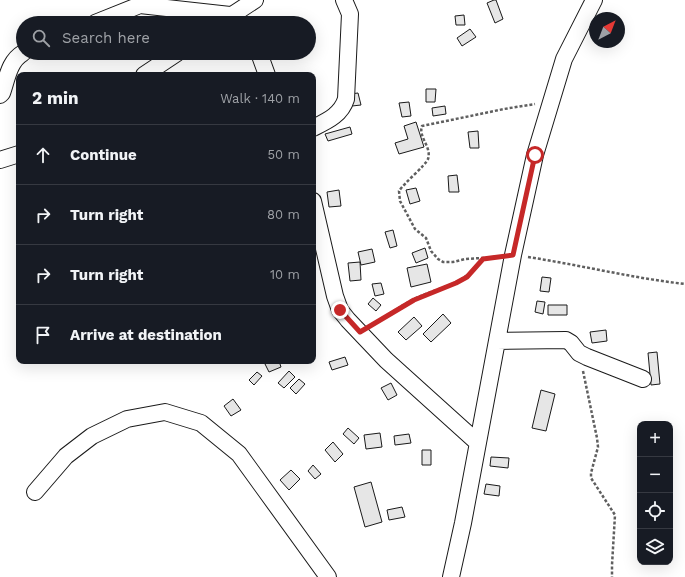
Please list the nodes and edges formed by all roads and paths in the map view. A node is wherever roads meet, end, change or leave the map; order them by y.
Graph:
1 (255, 0) edge
2 (344, 0) edge
3 (594, 0) edge
4 (112, 16) edge
5 (206, 16) edge
6 (235, 16) edge
7 (16, 60) edge
8 (166, 60) edge
9 (261, 60) edge
10 (148, 72) edge
11 (265, 72) edge
12 (0, 95) edge
13 (551, 102) junction
14 (316, 126) edge
15 (16, 155) edge
16 (0, 160) edge
17 (316, 214) edge
18 (513, 255) junction
19 (483, 259) junction
20 (685, 284) edge
21 (360, 332) junction
22 (497, 340) junction
23 (579, 353) junction
24 (643, 379) dead end
25 (478, 442) junction
26 (35, 492) dead end
27 (328, 577) edge
28 (451, 577) edge
29 (612, 577) edge

1 - 6 street
2 - 14 street
3 - 13 street
4 - 5 street
7 - 12 street
8 - 10 street
9 - 11 street
13 - 18 street
13 - 19 path
15 - 16 street
17 - 21 street
18 - 19 path
18 - 20 path
18 - 22 street
19 - 21 path
21 - 25 street
22 - 23 street
22 - 25 street
23 - 24 street
23 - 29 path
25 - 28 street
26 - 27 street

